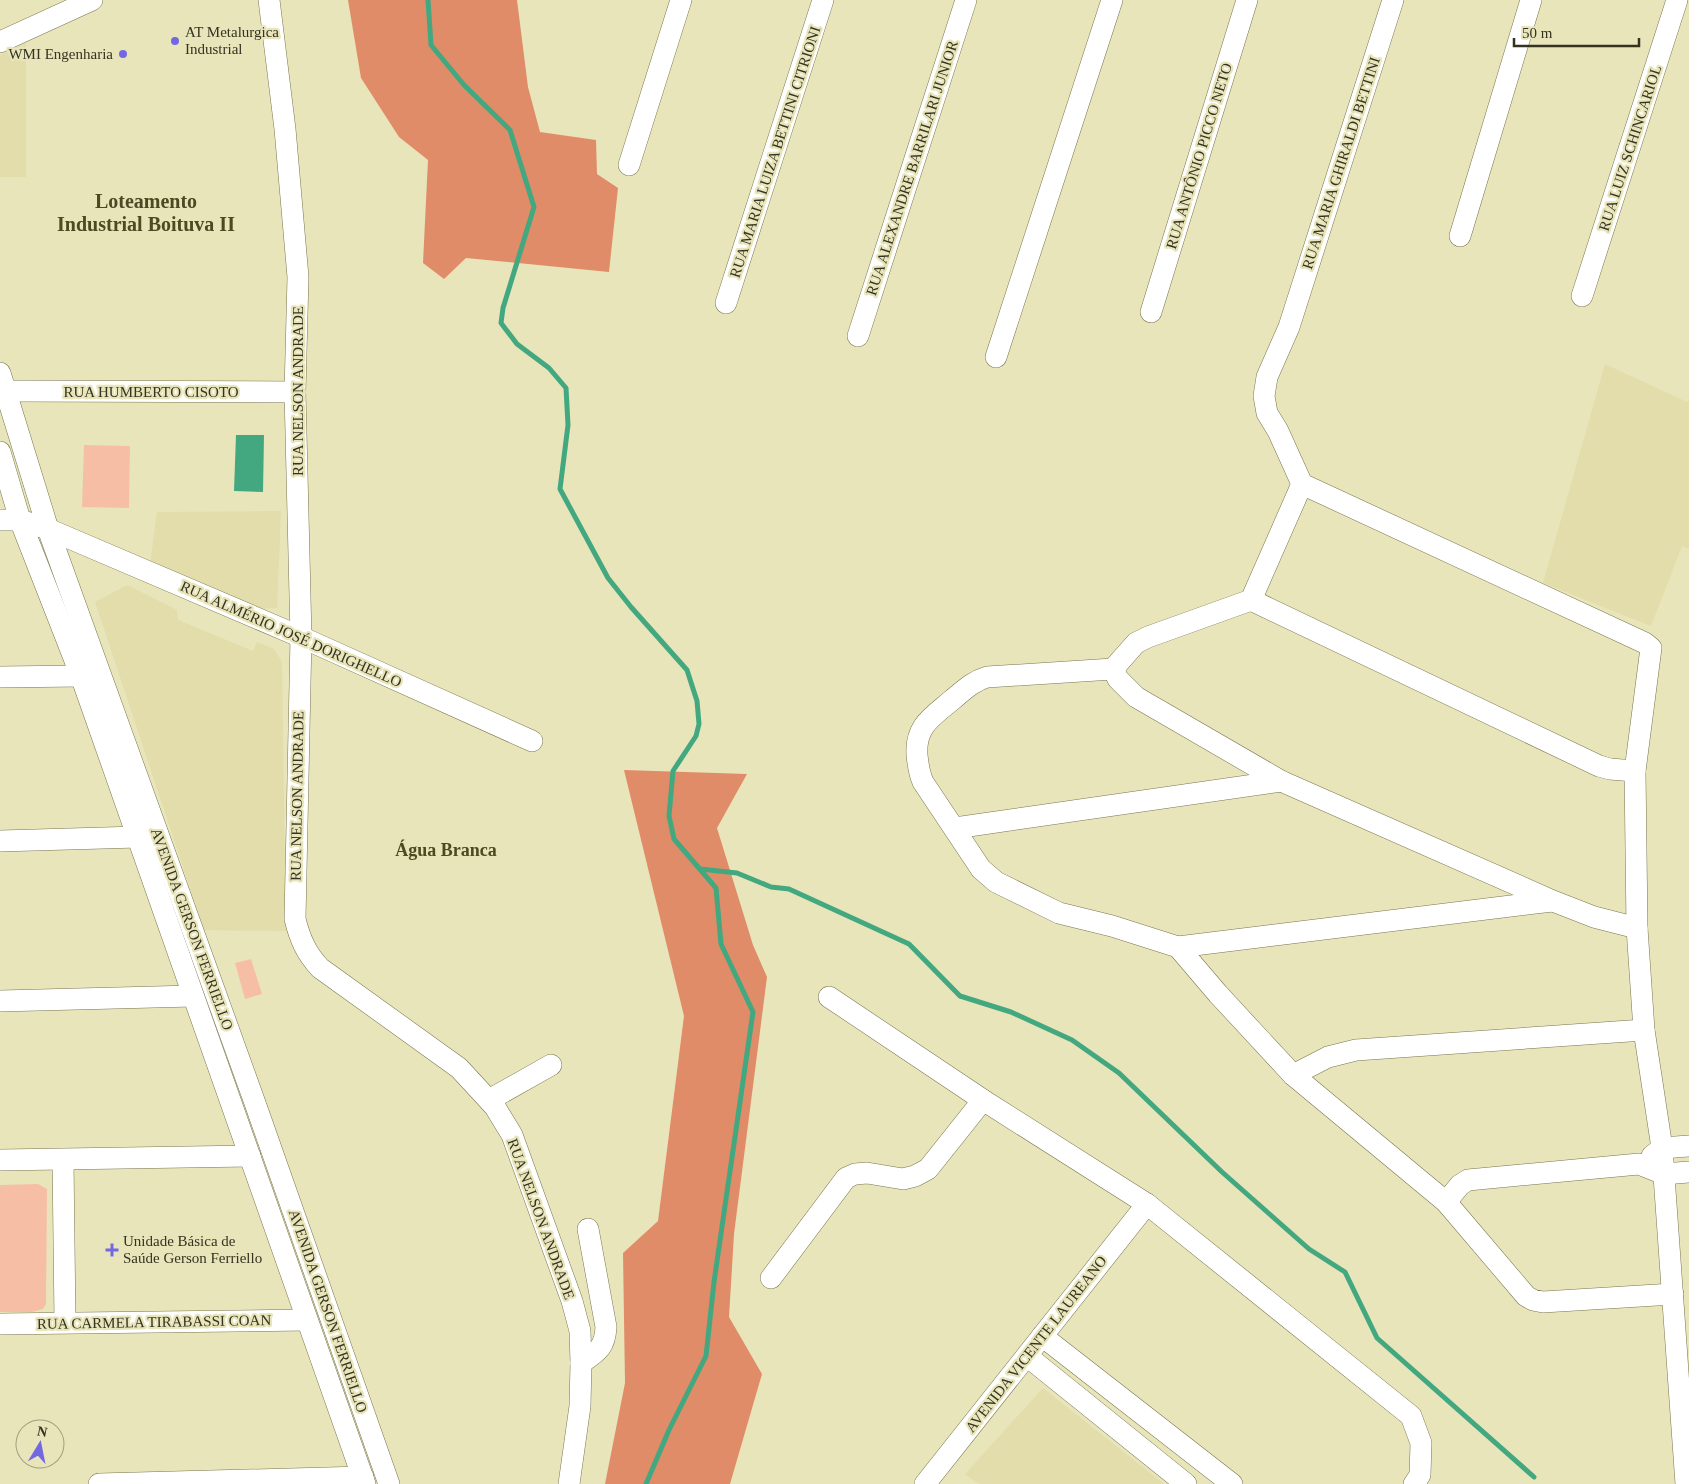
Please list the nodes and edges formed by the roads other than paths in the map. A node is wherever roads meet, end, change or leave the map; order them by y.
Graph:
1 (92, 0) edge
2 (269, 0) edge
3 (681, 0) edge
4 (823, 0) edge
5 (966, 0) edge
6 (1112, 0) edge
7 (1393, 0) edge
8 (1531, 0) edge
9 (1677, 0) edge
10 (1240, 2) edge
11 (0, 42) edge
12 (629, 165) dead end
13 (1460, 236) dead end
14 (1582, 296) dead end
15 (726, 304) dead end
16 (1151, 312) dead end
17 (858, 336) dead end
18 (996, 357) dead end
19 (3, 382) edge
20 (295, 392) junction
21 (0, 452) edge
22 (1302, 484) junction
23 (10, 520) edge
24 (48, 529) junction
25 (1251, 600) junction
26 (301, 637) junction
27 (1113, 669) junction
28 (81, 676) junction
29 (0, 677) edge
30 (532, 741) dead end
31 (1635, 771) junction
32 (1281, 781) junction
33 (955, 828) junction
34 (138, 838) junction
35 (0, 841) edge
36 (1553, 901) junction
37 (1637, 928) junction
38 (1178, 947) junction
39 (193, 996) junction
40 (829, 997) dead end
41 (0, 1001) edge
42 (1644, 1030) junction
43 (551, 1066) dead end
44 (1293, 1075) junction
45 (489, 1100) junction
46 (983, 1100) junction
47 (1689, 1146) edge
48 (1662, 1148) junction
49 (250, 1156) junction
50 (0, 1160) edge
51 (63, 1160) junction
52 (1639, 1164) junction
53 (1689, 1172) edge
54 (1664, 1174) junction
55 (1446, 1202) junction
56 (1147, 1204) junction
57 (588, 1229) dead end
58 (771, 1278) dead end
59 (1673, 1294) junction
60 (307, 1320) junction
61 (65, 1322) junction
62 (0, 1324) edge
63 (1042, 1336) junction
64 (1027, 1356) junction
65 (581, 1362) junction
66 (364, 1480) edge
67 (98, 1484) edge
68 (389, 1484) edge
69 (569, 1484) edge
70 (925, 1484) edge
71 (1186, 1484) edge
72 (1232, 1484) edge
73 (1414, 1484) edge
74 (1686, 1484) edge

1 - 11 street
2 - 20 street, RUA NELSON ANDRADE
3 - 12 street
4 - 15 street, RUA MARIA LUIZA BETTINI CITRIONI
5 - 17 street, RUA ALEXANDRE BARRILARI JUNIOR
6 - 18 street
7 - 22 street, RUA MARIA GHIRALDI BETTINI
8 - 13 street
9 - 14 street, RUA LUIZ SCHINCARIOL
10 - 16 street, RUA ANTÔNIO PICCO NETO
19 - 20 street, RUA HUMBERTO CISOTO
19 - 24 street, AVENIDA GERSON FERRIELLO
20 - 26 street, RUA NELSON ANDRADE
21 - 23 street, AVENIDA GERSON FERRIELLO
22 - 25 street
22 - 31 street
23 - 24 street, RUA ALMÉRIO JOSÉ DORIGHELLO
23 - 28 street, AVENIDA GERSON FERRIELLO
24 - 26 street, RUA ALMÉRIO JOSÉ DORIGHELLO
24 - 68 street, AVENIDA GERSON FERRIELLO
25 - 27 street
25 - 31 street
26 - 30 street, RUA ALMÉRIO JOSÉ DORIGHELLO
26 - 45 street, RUA NELSON ANDRADE
27 - 32 street
27 - 33 street
28 - 29 street
28 - 34 street, AVENIDA GERSON FERRIELLO
31 - 37 street
32 - 33 street
32 - 36 street
33 - 38 street
34 - 35 street
34 - 39 street, AVENIDA GERSON FERRIELLO
36 - 37 street
36 - 38 street
37 - 42 street
38 - 44 street
39 - 41 street
39 - 49 street, AVENIDA GERSON FERRIELLO
40 - 46 street
42 - 44 street
42 - 48 street
43 - 45 street
44 - 55 street
45 - 65 street, RUA NELSON ANDRADE
46 - 56 street
46 - 58 street
47 - 48 street
48 - 52 street
48 - 54 street
49 - 51 street
49 - 60 street, AVENIDA GERSON FERRIELLO
50 - 51 street
51 - 61 street
52 - 54 street
52 - 55 street
53 - 54 street
54 - 59 street
55 - 59 street
56 - 63 street, AVENIDA VICENTE LAUREANO
56 - 73 street
57 - 65 street
59 - 74 street
60 - 61 street, RUA CARMELA TIRABASSI COAN
60 - 66 street, AVENIDA GERSON FERRIELLO
61 - 62 street, RUA CARMELA TIRABASSI COAN
63 - 64 street, AVENIDA VICENTE LAUREANO
63 - 72 street
64 - 70 street, AVENIDA VICENTE LAUREANO
64 - 71 street
65 - 69 street, RUA NELSON ANDRADE
66 - 67 street

